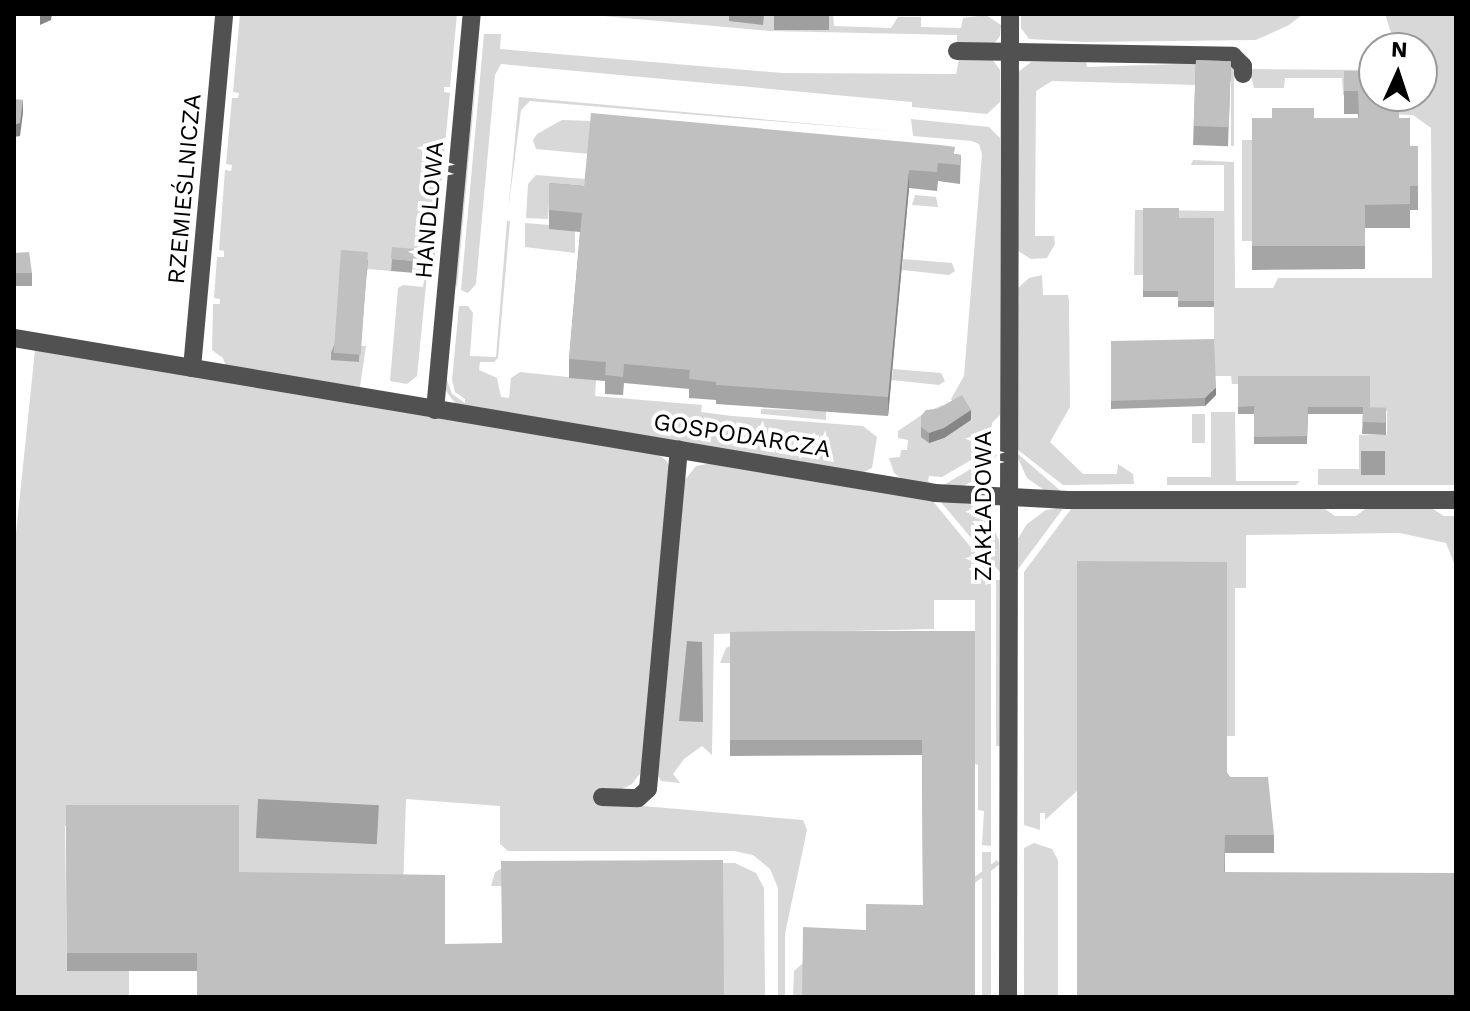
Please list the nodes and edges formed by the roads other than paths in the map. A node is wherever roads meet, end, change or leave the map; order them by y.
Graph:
1 (224, 14) edge
2 (472, 14) edge
3 (1010, 14) edge
4 (957, 51) dead end
5 (1011, 52) junction
6 (1243, 74) dead end
7 (21, 338) edge
8 (192, 368) junction
9 (435, 410) junction
10 (679, 449) junction
11 (1008, 498) junction
12 (1456, 500) edge
13 (602, 797) dead end
14 (1008, 997) edge

1 - 8 street, RZEMIEŚLNICZA
2 - 9 street, HANDLOWA
3 - 5 street, ZAKŁADOWA
4 - 5 street
5 - 6 street
5 - 11 street, ZAKŁADOWA
7 - 8 street, GOSPODARCZA
8 - 9 street, GOSPODARCZA
9 - 10 street, GOSPODARCZA
10 - 11 street, GOSPODARCZA
10 - 13 street
11 - 12 street, GOSPODARCZA
11 - 14 street, ZAKŁADOWA

